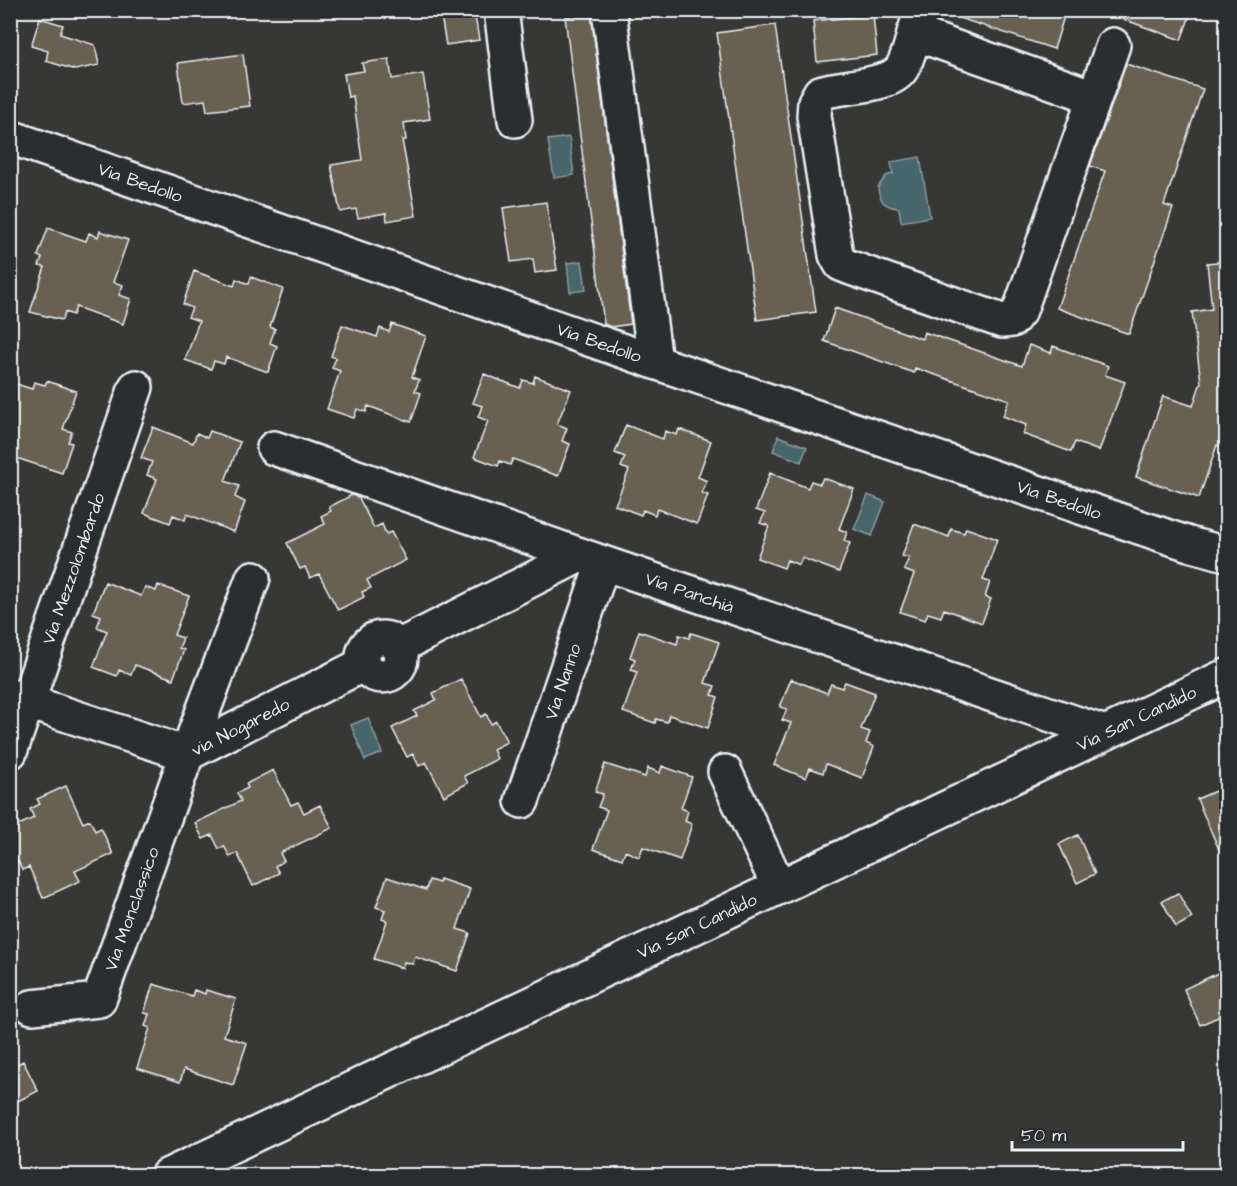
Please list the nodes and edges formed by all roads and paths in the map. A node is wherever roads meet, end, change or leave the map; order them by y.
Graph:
1 (501, 10) edge
2 (609, 10) edge
3 (917, 22) edge
4 (1113, 45) dead end
5 (1094, 98) junction
6 (515, 120) dead end
7 (12, 140) edge
8 (655, 362) junction
9 (136, 387) dead end
10 (274, 447) dead end
11 (1227, 529) edge
12 (1189, 544) junction
13 (1227, 554) edge
14 (592, 559) junction
15 (253, 578) dead end
16 (1227, 676) edge
17 (19, 699) edge
18 (1105, 733) junction
19 (10, 752) edge
20 (187, 754) junction
21 (725, 772) dead end
22 (522, 801) dead end
23 (779, 886) junction
24 (32, 1008) dead end
25 (167, 1176) edge

1 - 6 street
2 - 8 street
3 - 5 street
3 - 5 street
4 - 5 street
7 - 8 street, Via Bedollo
8 - 12 street, Via Bedollo
9 - 17 street, Via Mezzolombardo
10 - 14 street, Via Panchià
11 - 12 street
12 - 13 street, Via Bedollo
14 - 18 street, Via Panchià
14 - 20 street, via Nogaredo
14 - 22 street, Via Nanno
15 - 20 street
16 - 18 street, Via San Candido
17 - 19 street, Via Mezzolombardo
17 - 20 street, via Nogaredo
18 - 23 street, Via San Candido
20 - 24 street, Via Monclassico
21 - 23 street
23 - 25 street, Via San Candido

